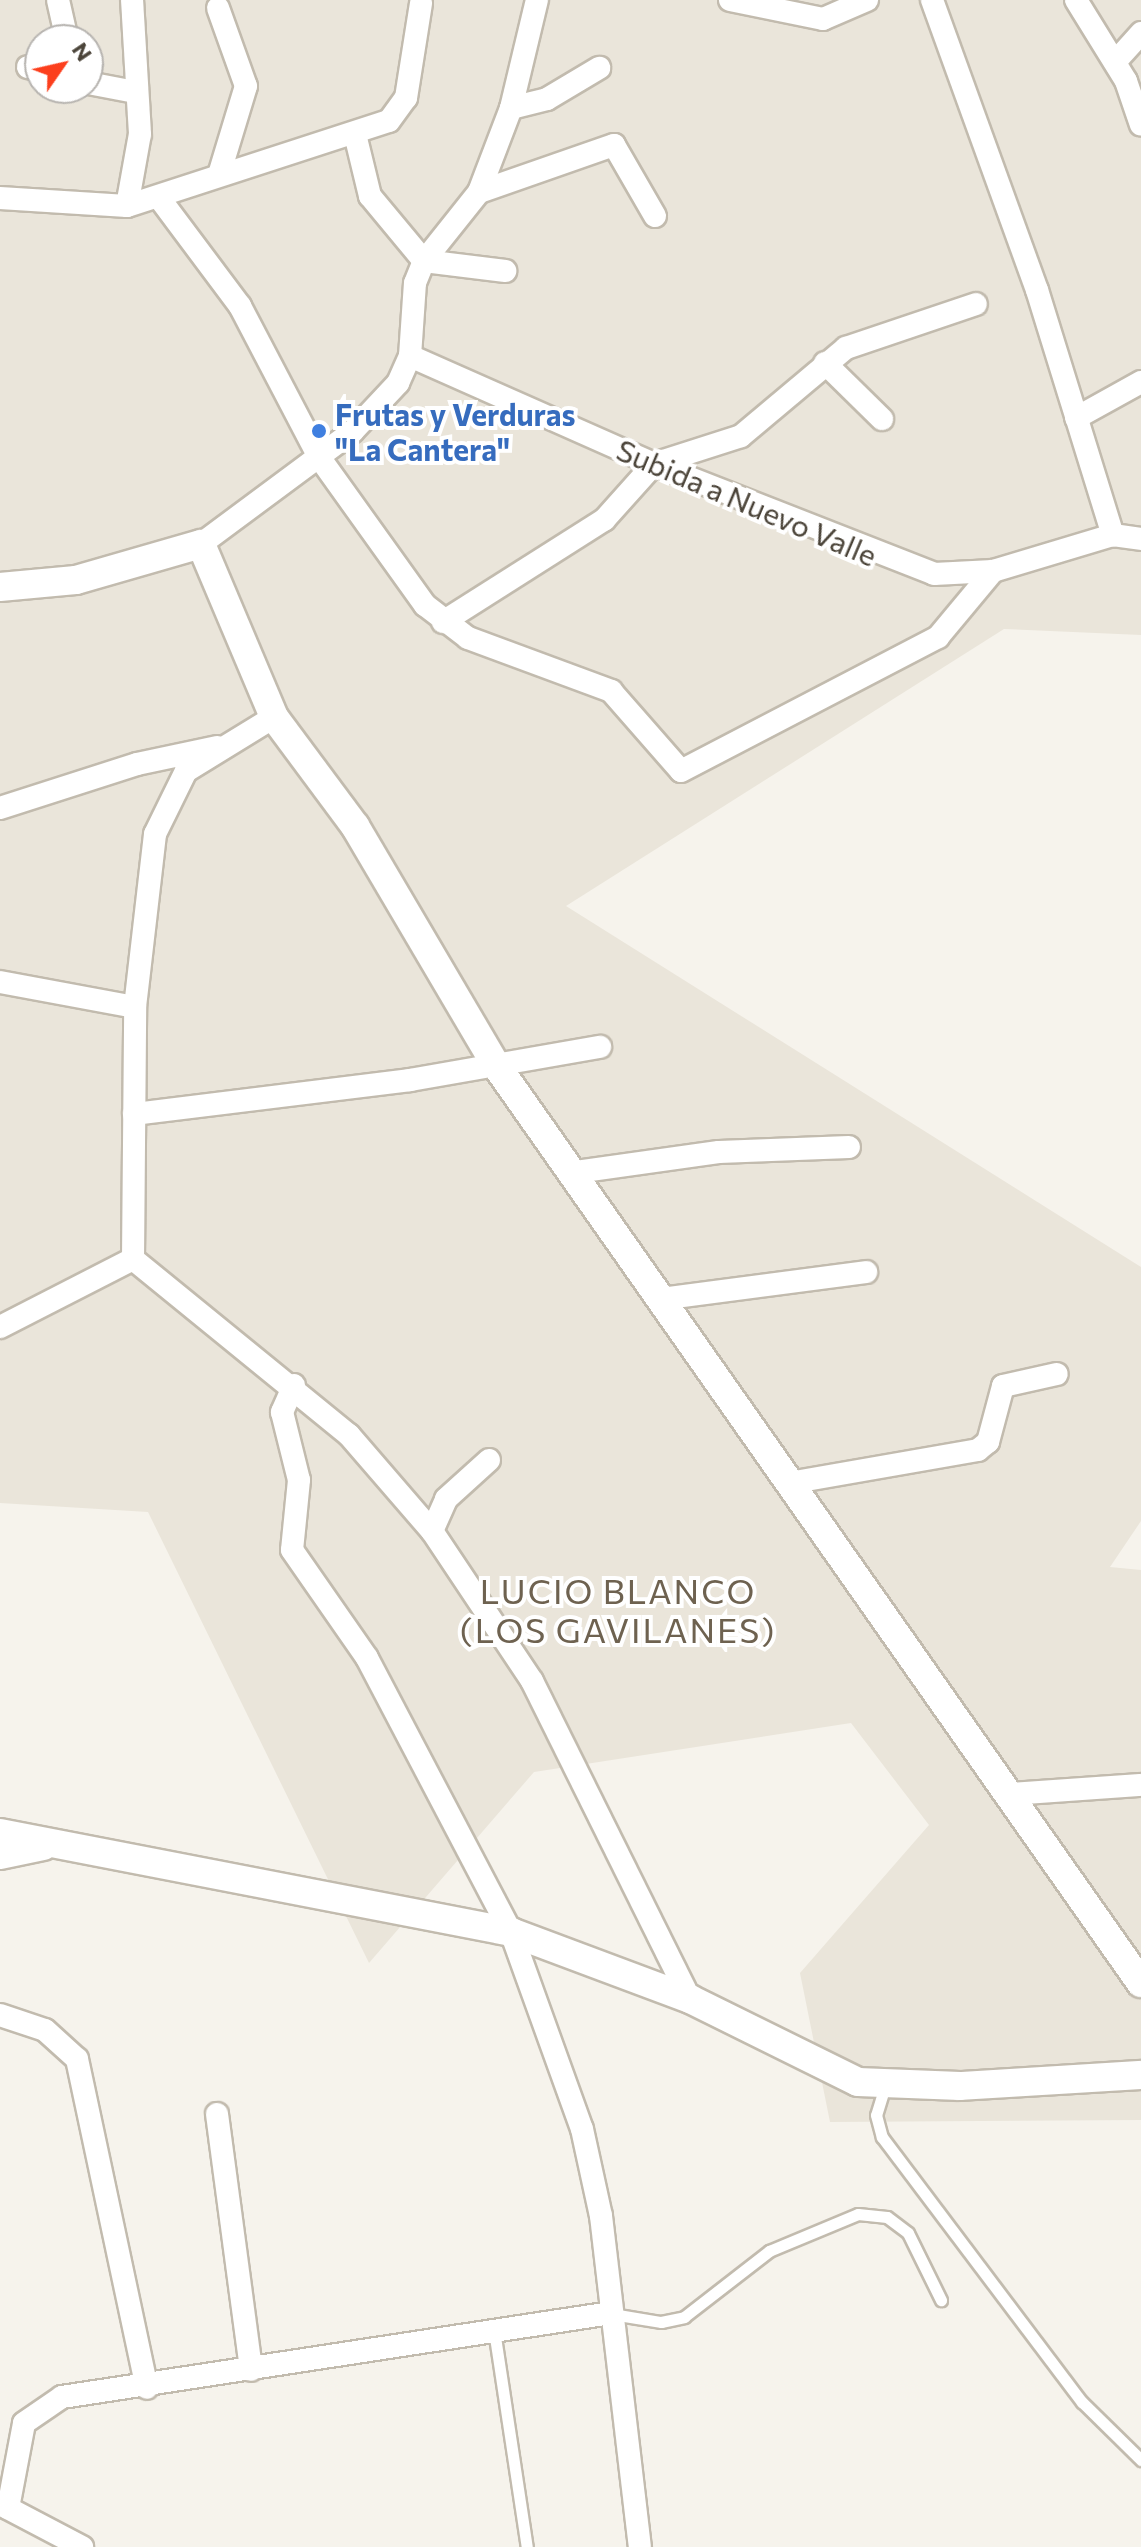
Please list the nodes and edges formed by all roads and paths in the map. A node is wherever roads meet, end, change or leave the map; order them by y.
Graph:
1 (58, 0) edge
2 (132, 0) edge
3 (537, 0) edge
4 (730, 0) edge
5 (867, 0) edge
6 (932, 0) edge
7 (1076, 0) edge
8 (421, 1) edge
9 (764, 4) edge
10 (218, 8) dead end
11 (63, 24) edge
12 (1141, 33) edge
13 (1115, 62) junction
14 (599, 68) dead end
15 (104, 86) edge
16 (135, 92) junction
17 (511, 108) junction
18 (1141, 125) edge
19 (355, 134) junction
20 (219, 175) junction
21 (479, 192) junction
22 (0, 198) edge
23 (160, 199) junction
24 (127, 206) junction
25 (655, 216) dead end
26 (424, 261) junction
27 (505, 271) dead end
28 (976, 304) dead end
29 (410, 356) junction
30 (825, 363) junction
31 (1141, 382) edge
32 (1076, 418) junction
33 (882, 419) dead end
34 (319, 457) junction
35 (654, 464) junction
36 (1113, 535) junction
37 (1141, 539) edge
38 (201, 544) junction
39 (993, 571) junction
40 (0, 587) edge
41 (443, 622) junction
42 (274, 717) junction
43 (218, 747) junction
44 (0, 808) edge
45 (0, 982) edge
46 (135, 1007) junction
47 (600, 1047) dead end
48 (496, 1065) junction
49 (134, 1114) junction
50 (849, 1147) dead end
51 (569, 1173) junction
52 (133, 1259) junction
53 (866, 1272) dead end
54 (661, 1299) junction
55 (0, 1327) edge
56 (1057, 1374) dead end
57 (294, 1385) junction
58 (489, 1460) dead end
59 (789, 1483) junction
60 (432, 1531) junction
61 (1141, 1785) edge
62 (1011, 1794) junction
63 (3, 1838) edge
64 (511, 1932) junction
65 (1141, 1983) edge
66 (690, 1999) junction
67 (0, 2015) edge
68 (1141, 2075) edge
69 (885, 2086) junction
70 (217, 2114) dead end
71 (941, 2300) dead end
72 (611, 2313) junction
73 (494, 2330) junction
74 (251, 2370) junction
75 (147, 2388) junction
76 (1141, 2460) edge
77 (4, 2506) edge
78 (82, 2547) edge
79 (527, 2547) edge
80 (640, 2547) edge

1 - 11 street
2 - 16 street
3 - 17 street
4 - 9 street
5 - 9 street
6 - 32 street
7 - 13 street
8 - 19 street
10 - 20 street
12 - 13 street
13 - 18 street
14 - 17 street
15 - 16 street
16 - 24 street
17 - 21 street
19 - 20 street
19 - 26 street
20 - 23 street
21 - 25 street
21 - 26 street
22 - 24 street
23 - 24 street
23 - 34 street
26 - 27 street
26 - 29 street
28 - 30 street
29 - 34 street
29 - 35 street, Subida a Nuevo Valle
30 - 33 street
30 - 35 street
31 - 32 street
32 - 36 street
34 - 38 street
34 - 41 street
35 - 39 street, Subida a Nuevo Valle
35 - 41 street
36 - 37 street, Subida a Nuevo Valle
36 - 39 street, Subida a Nuevo Valle
38 - 40 street
38 - 42 street
39 - 41 street
42 - 43 street
42 - 48 street
43 - 44 street
43 - 46 street
45 - 46 street
46 - 49 street
47 - 48 street
48 - 49 street
48 - 51 street
49 - 52 street
50 - 51 street
51 - 54 street
52 - 55 street
52 - 57 street
53 - 54 street
54 - 59 street
56 - 59 street
57 - 60 street
57 - 64 street
58 - 60 street
59 - 62 street
60 - 66 street
61 - 62 street
62 - 65 street
63 - 64 street
64 - 66 street
64 - 72 street
66 - 69 street
67 - 75 street
68 - 69 street
69 - 76 lane
70 - 74 street
71 - 72 lane
72 - 73 street
72 - 80 street
73 - 74 street
73 - 79 lane
74 - 75 street
75 - 77 street
77 - 78 street

